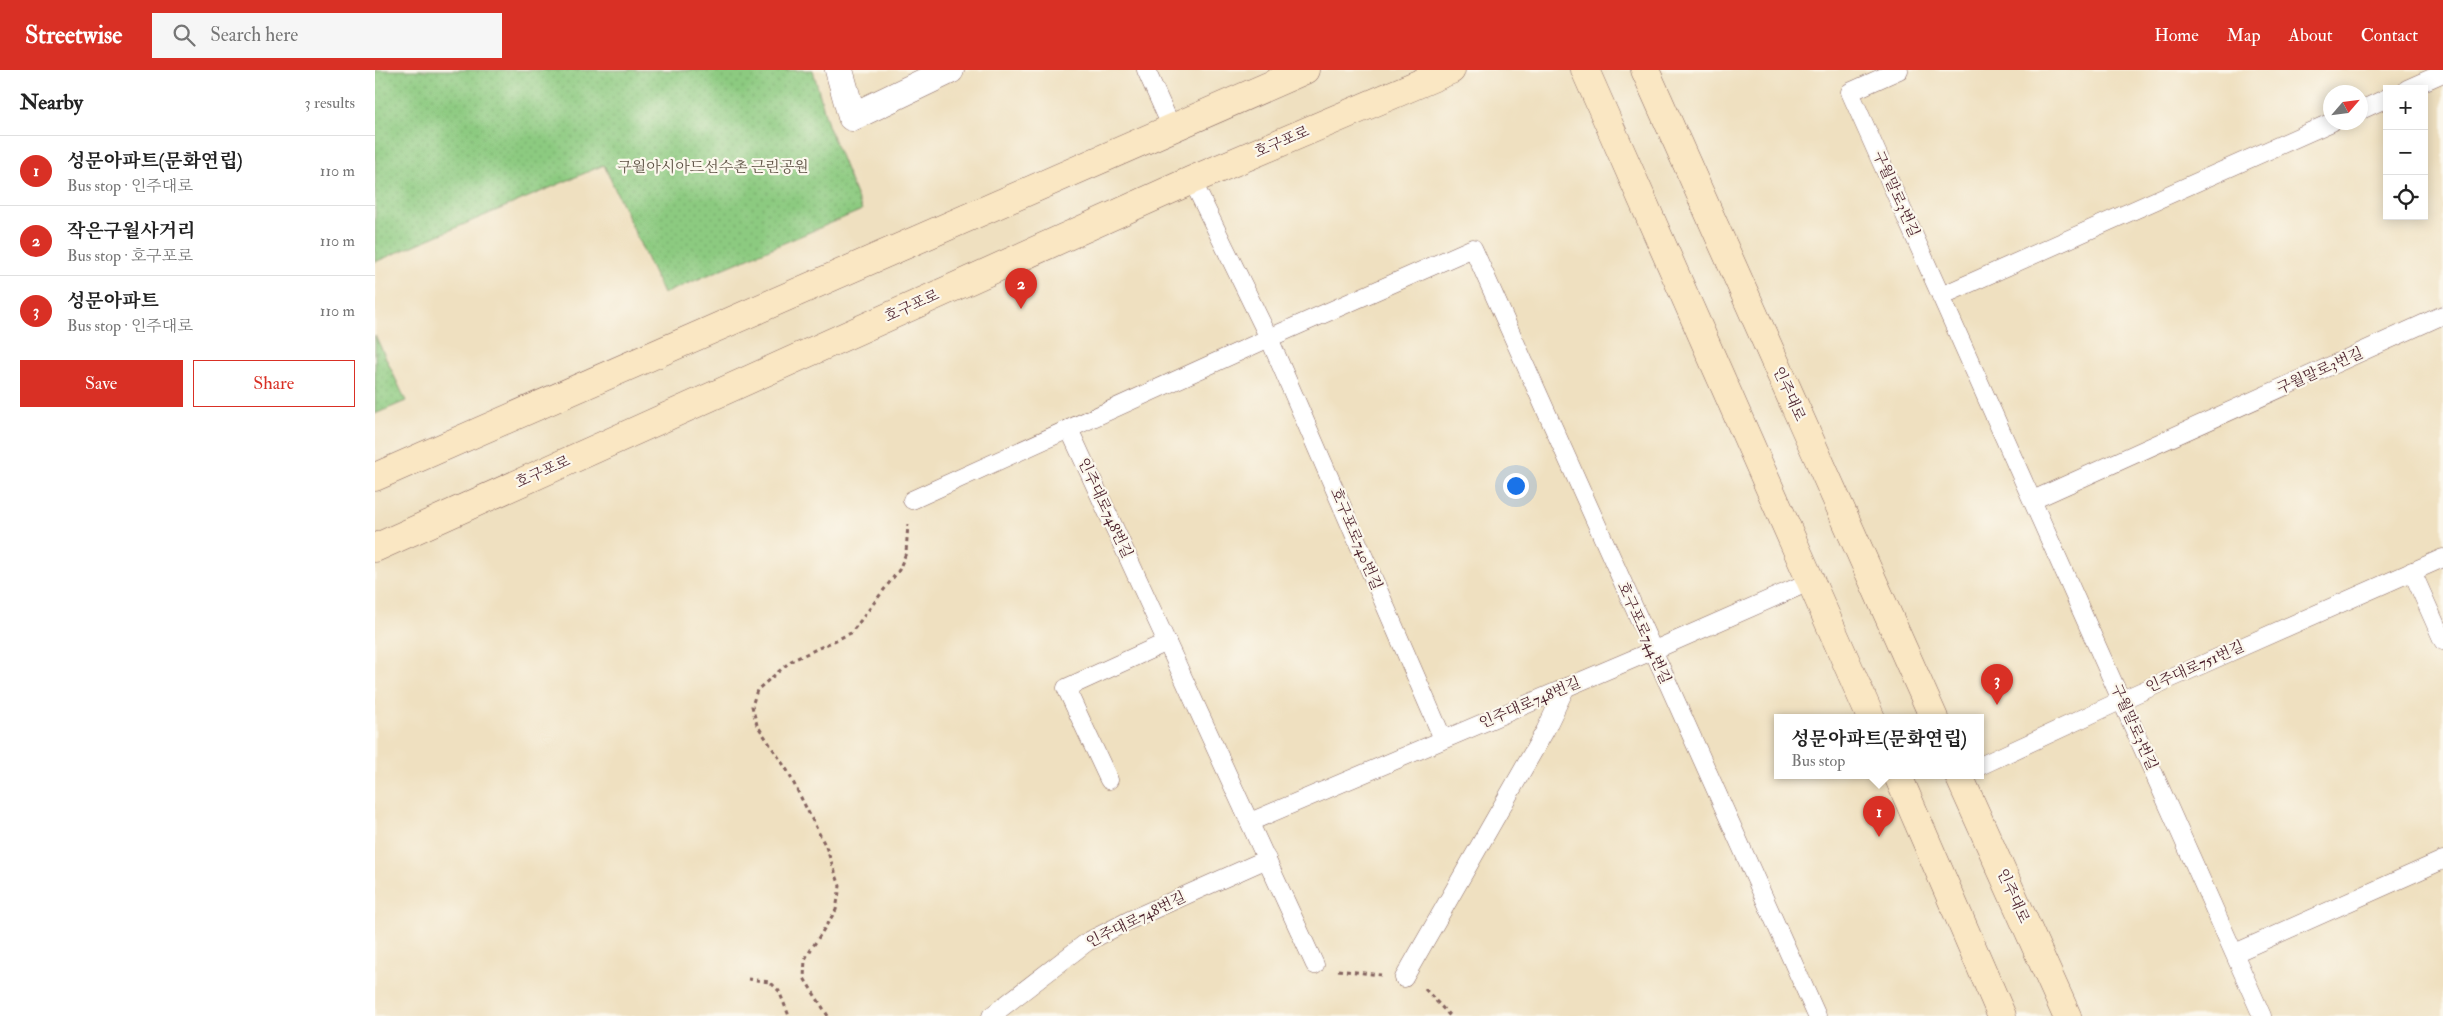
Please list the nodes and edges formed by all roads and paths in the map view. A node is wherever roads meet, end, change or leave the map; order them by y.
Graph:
1 (839, 70) edge
2 (950, 70) edge
3 (1146, 70) edge
4 (1305, 70) edge
5 (1451, 70) edge
6 (1585, 70) edge
7 (1645, 70) edge
8 (1899, 70) edge
9 (2443, 72) edge
10 (2415, 85) edge
11 (2383, 100) edge
12 (2368, 107) edge
13 (2323, 126) edge
14 (1172, 128) junction
15 (1192, 180) junction
16 (1941, 296) junction
17 (2443, 315) edge
18 (1269, 338) junction
19 (1069, 429) junction
20 (375, 477) edge
21 (912, 500) joint
22 (2033, 500) junction
23 (375, 548) edge
24 (2443, 558) edge
25 (2412, 572) junction
26 (1809, 582) junction
27 (2443, 641) edge
28 (1167, 642) junction
29 (1653, 651) junction
30 (1566, 688) junction
31 (2122, 700) junction
32 (1869, 714) edge
33 (1931, 714) edge
34 (1443, 739) junction
35 (1984, 764) edge
36 (1899, 779) edge
37 (1960, 779) edge
38 (1109, 780) dead end
39 (1250, 822) junction
40 (1267, 859) junction
41 (2443, 860) edge
42 (2235, 953) junction
43 (1315, 965) dead end
44 (1404, 978) dead end
45 (748, 979) dead end
46 (789, 1016) edge
47 (828, 1016) edge
48 (991, 1016) edge
49 (1817, 1016) edge
50 (2002, 1016) edge
51 (2067, 1016) edge
52 (2263, 1016) edge

1 - 2 street
3 - 14 lane
4 - 14 main road
5 - 15 main road, 호구포로
6 - 26 main road
7 - 33 main road, 인주대로
8 - 16 lane, 구월말로3번길
9 - 10 lane
11 - 12 lane
13 - 16 lane
14 - 20 main road
15 - 18 lane, 호구포로740번길
15 - 23 main road, 호구포로
16 - 22 lane, 구월말로3번길
17 - 22 lane, 구월말로3번길
18 - 19 lane
18 - 29 lane, 호구포로744번길
18 - 34 lane, 호구포로740번길
19 - 21 lane
19 - 28 lane, 인주대로748번길
21 - 47 path
22 - 31 lane, 구월말로3번길
24 - 25 lane, 인주대로751번길
25 - 27 lane
25 - 31 lane, 인주대로751번길
26 - 29 lane, 인주대로748번길
26 - 32 main road
28 - 38 lane
28 - 39 lane, 인주대로748번길
29 - 30 lane, 인주대로748번길
29 - 49 lane, 호구포로744번길
30 - 34 lane, 인주대로748번길
30 - 44 lane
31 - 35 lane, 인주대로751번길
31 - 42 lane, 구월말로3번길
34 - 39 lane, 인주대로748번길
36 - 50 main road
37 - 51 main road, 인주대로
39 - 40 lane, 인주대로748번길
40 - 43 lane, 인주대로748번길
40 - 48 lane, 인주대로748번길
41 - 42 lane
42 - 52 lane, 구월말로3번길
45 - 46 path

